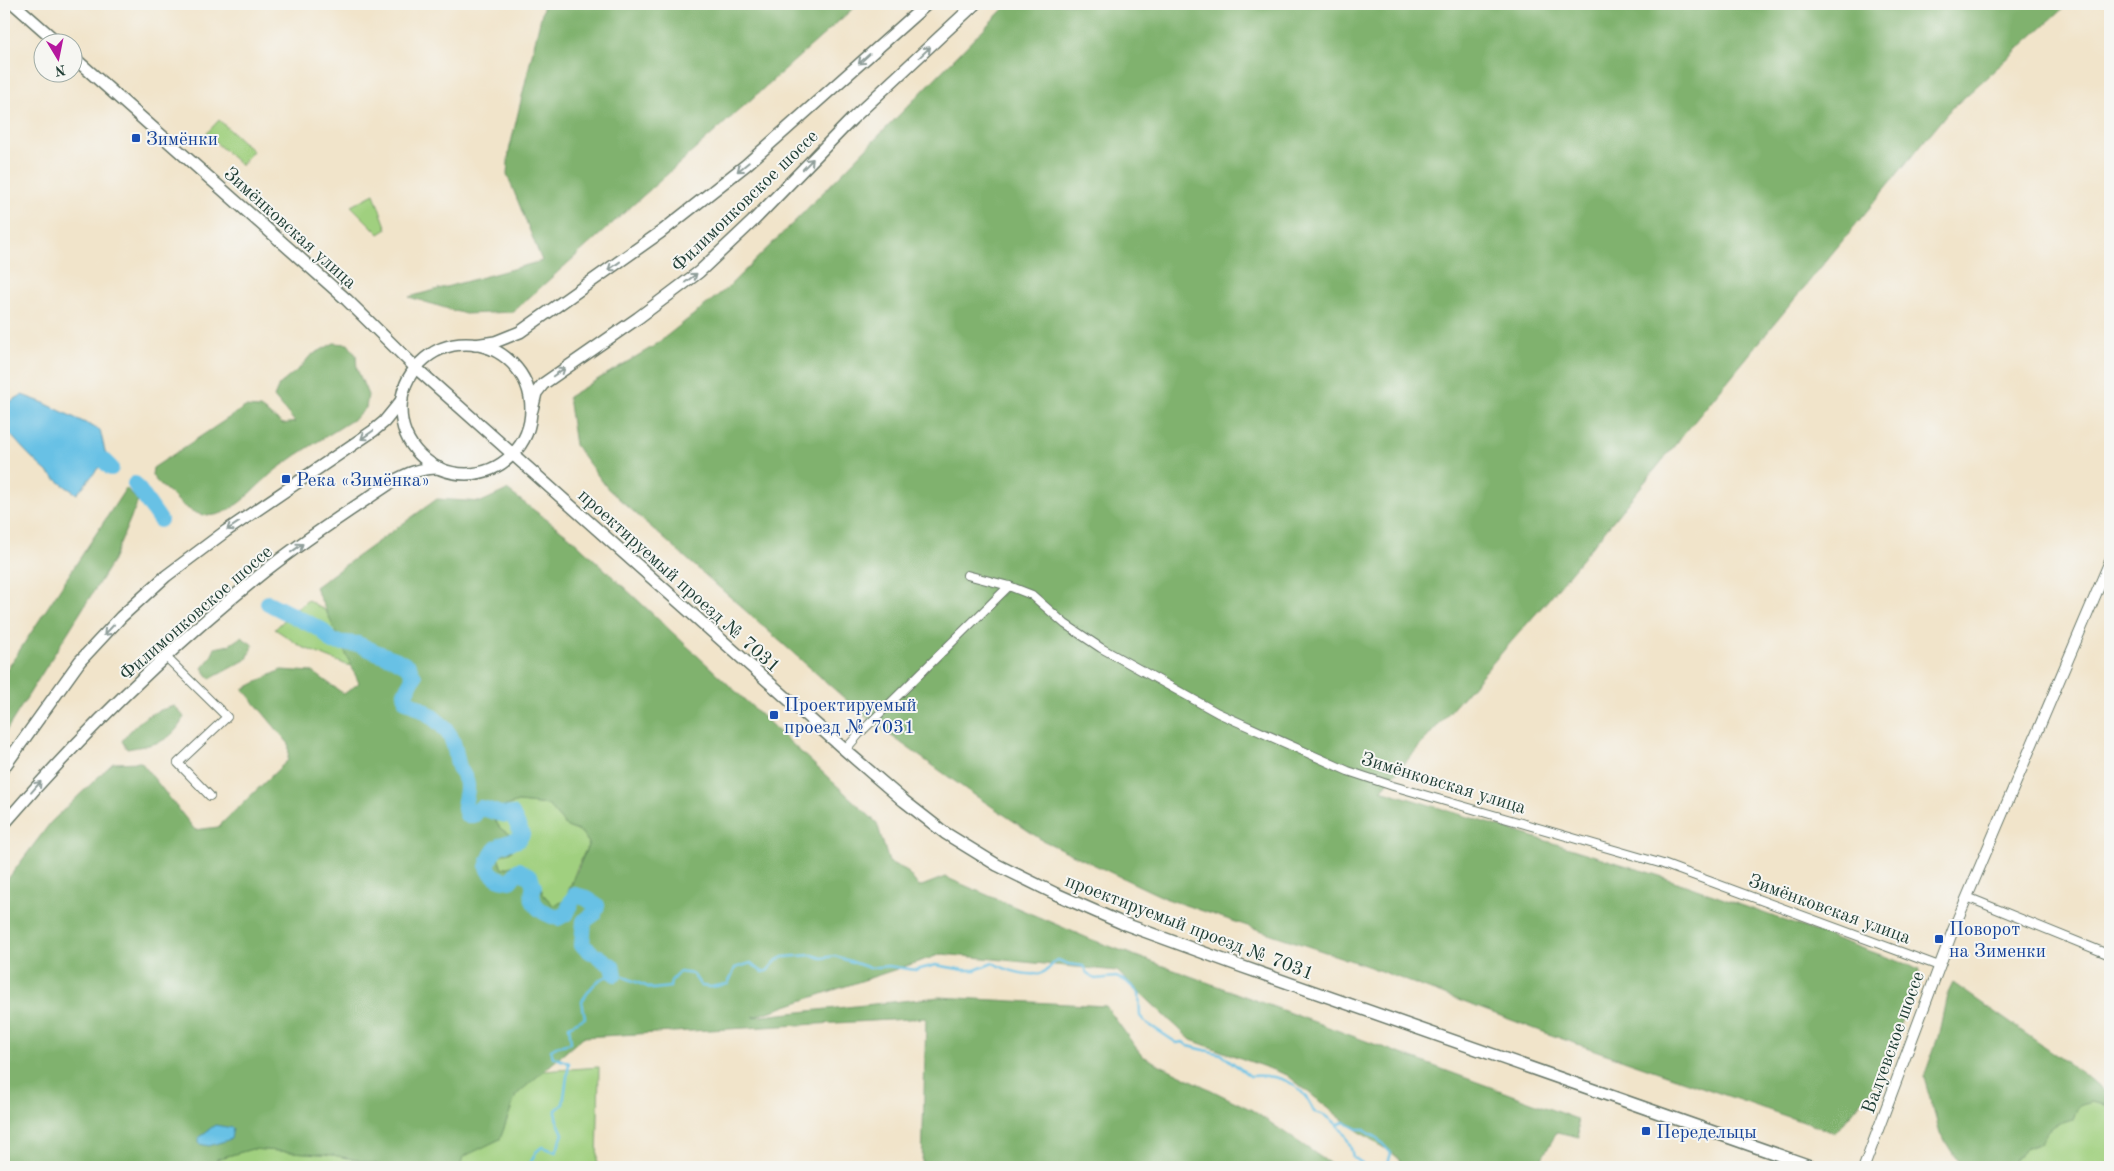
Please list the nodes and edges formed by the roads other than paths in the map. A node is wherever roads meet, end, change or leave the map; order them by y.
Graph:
1 (14, 4) edge
2 (927, 4) edge
3 (975, 4) edge
4 (46, 32) edge
5 (82, 65) edge
6 (475, 345) junction
7 (416, 368) junction
8 (402, 400) junction
9 (532, 410) junction
10 (514, 454) junction
11 (439, 468) junction
12 (2110, 561) edge
13 (967, 575) dead end
14 (1009, 586) junction
15 (165, 656) junction
16 (845, 750) junction
17 (4, 767) edge
18 (210, 796) dead end
19 (4, 824) edge
20 (1968, 896) junction
21 (2110, 954) edge
22 (1939, 966) junction
23 (1813, 1167) edge
24 (1864, 1167) edge

1 - 4 main road
2 -> 6 main road, Филимонковское шоссе
9 -> 3 main road, Филимонковское шоссе
5 - 7 main road, Зимёнковская улица
6 - 7 main road, Филимонковское шоссе
6 - 9 main road, Филимонковское шоссе
7 - 8 main road, Филимонковское шоссе
7 - 10 main road, проектируемый проезд № 7031
8 - 11 main road, Филимонковское шоссе
8 -> 17 main road, Филимонковское шоссе
9 - 10 main road, Филимонковское шоссе
10 - 11 main road, Филимонковское шоссе
10 - 16 main road, проектируемый проезд № 7031
15 -> 11 main road, Филимонковское шоссе
12 - 20 street, Валуевское шоссе
13 - 14 street, Зимёнковская улица
14 - 16 street
14 - 22 street, Зимёнковская улица
15 - 18 street
19 -> 15 main road, Филимонковское шоссе
16 - 23 main road, проектируемый проезд № 7031
20 - 21 street
20 - 22 street, Валуевское шоссе
22 - 24 street, Валуевское шоссе

